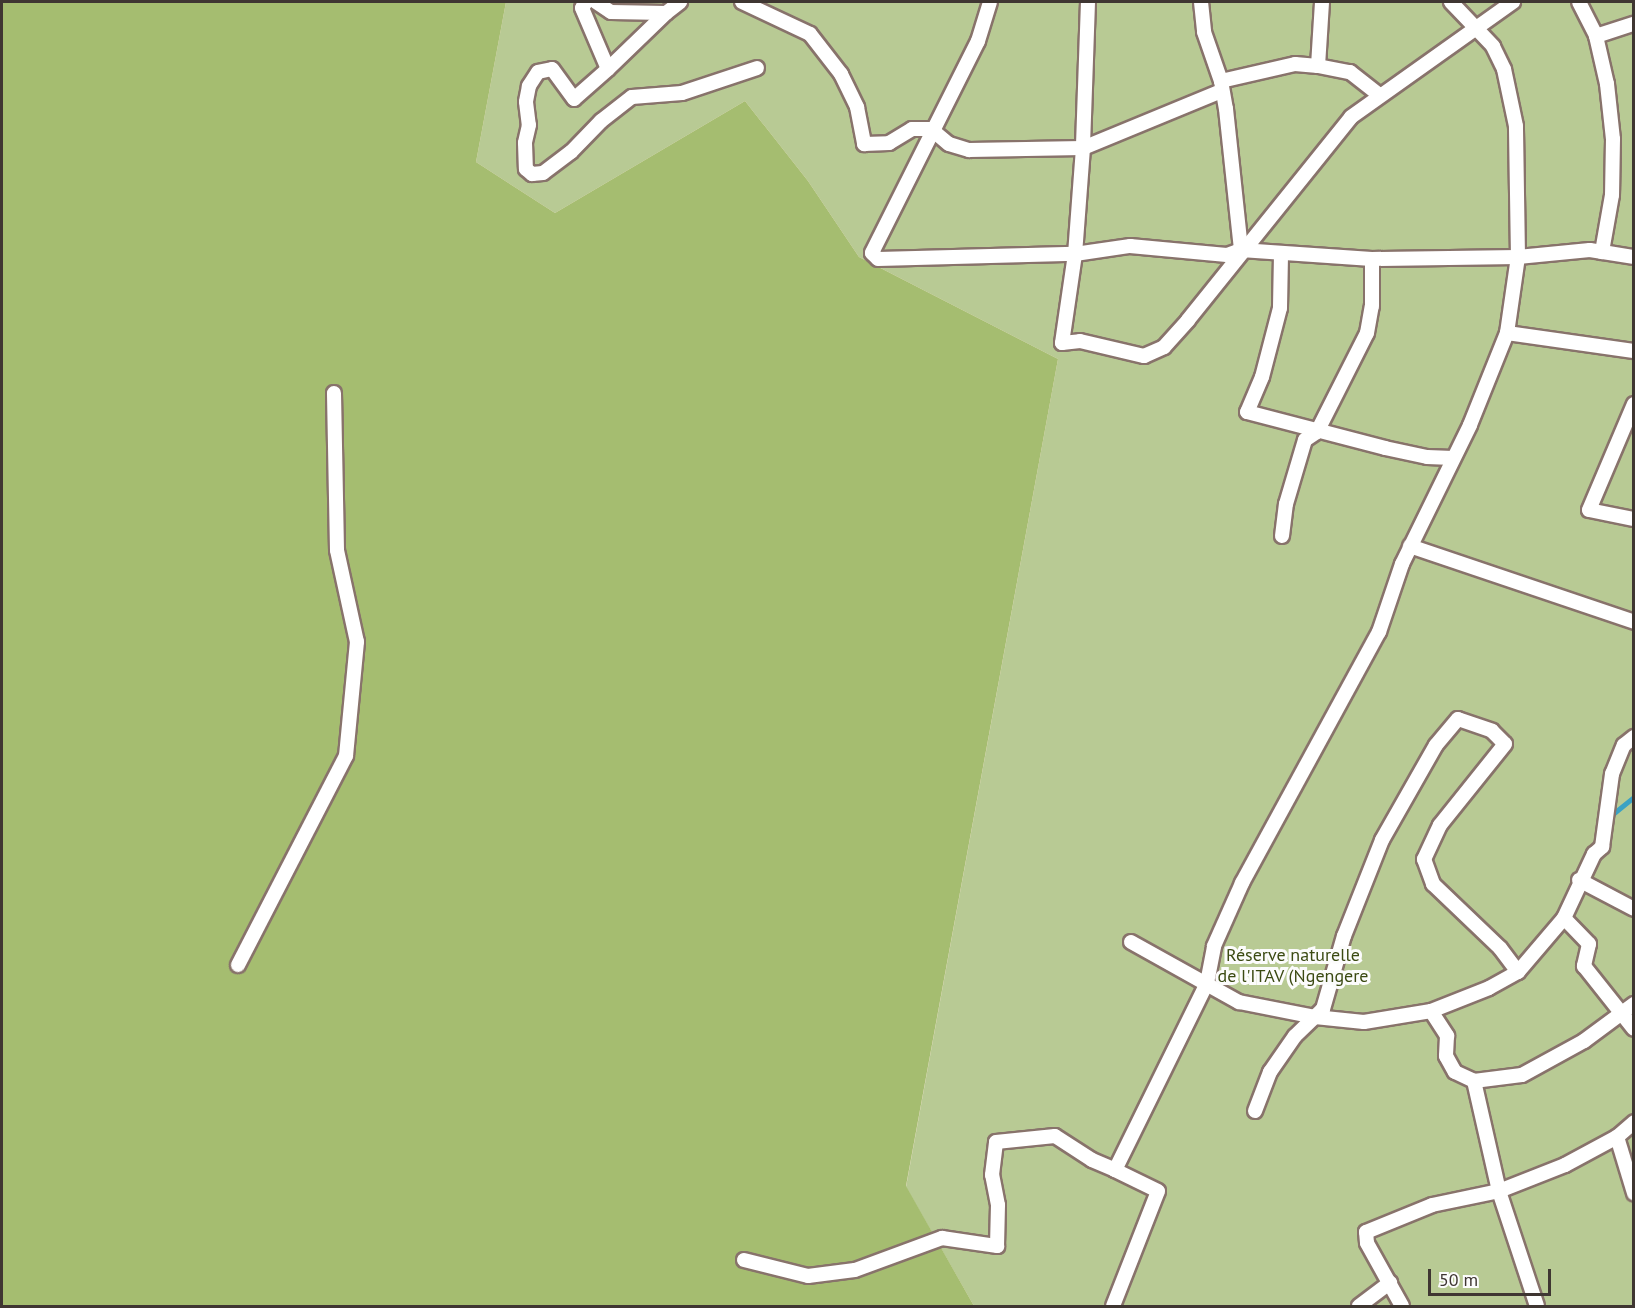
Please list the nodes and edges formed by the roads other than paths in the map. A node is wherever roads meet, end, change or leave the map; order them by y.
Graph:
1 (586, 2) edge
2 (596, 2) edge
3 (680, 2) edge
4 (742, 2) edge
5 (990, 2) edge
6 (1088, 2) edge
7 (1201, 2) edge
8 (1322, 2) edge
9 (1451, 2) edge
10 (1513, 2) edge
11 (1579, 2) edge
12 (613, 7) edge
13 (666, 13) junction
14 (1477, 24) junction
15 (1634, 24) edge
16 (1596, 36) junction
17 (1318, 66) junction
18 (757, 68) dead end
19 (608, 69) junction
20 (1221, 86) junction
21 (1378, 94) junction
22 (930, 129) junction
23 (1083, 148) junction
24 (1241, 250) junction
25 (1602, 252) junction
26 (1075, 254) junction
27 (1281, 255) junction
28 (1518, 257) junction
29 (1634, 257) edge
30 (1372, 259) junction
31 (1507, 333) junction
32 (1634, 351) edge
33 (334, 393) dead end
34 (1634, 404) edge
35 (1317, 432) junction
36 (1453, 458) junction
37 (1634, 519) edge
38 (1282, 536) dead end
39 (1410, 546) junction
40 (1634, 622) edge
41 (1634, 737) edge
42 (1580, 880) junction
43 (1634, 909) edge
44 (1564, 918) junction
45 (1131, 942) dead end
46 (238, 965) dead end
47 (1518, 972) junction
48 (1208, 983) junction
49 (1634, 1004) edge
50 (1431, 1011) junction
51 (1621, 1014) junction
52 (1315, 1017) junction
53 (1634, 1029) edge
54 (1474, 1082) junction
55 (1255, 1111) dead end
56 (1634, 1122) edge
57 (1617, 1137) junction
58 (1115, 1170) junction
59 (1498, 1191) junction
60 (1634, 1193) edge
61 (744, 1260) dead end
62 (1390, 1283) junction
63 (1113, 1306) edge
64 (1359, 1306) edge
65 (1402, 1306) edge
66 (1537, 1306) edge

1 - 19 street
2 - 12 street
3 - 13 street
4 - 22 street
5 - 22 street
6 - 23 street
7 - 20 street
8 - 17 street
9 - 14 street
10 - 14 street
11 - 16 street
12 - 13 street
13 - 19 street
14 - 21 street
14 - 28 street
15 - 16 street
16 - 25 street
17 - 20 street
17 - 21 street
18 - 19 street
20 - 23 street
20 - 24 street
21 - 24 street
22 - 23 street
22 - 26 street
23 - 26 street
24 - 26 street
24 - 26 street
24 - 27 street
25 - 28 street
25 - 29 street
27 - 30 street
27 - 35 street
28 - 30 street
28 - 31 street
30 - 35 street
31 - 32 street
31 - 36 street
33 - 46 street
34 - 37 street
35 - 36 street
35 - 38 street
36 - 39 street
39 - 40 street
39 - 48 street
41 - 42 street
42 - 43 street
42 - 44 street
44 - 47 street
44 - 51 street
45 - 48 street
47 - 50 street
47 - 52 street
48 - 52 street
48 - 58 street
49 - 51 street
50 - 52 street
50 - 54 street
51 - 53 street
51 - 54 street
52 - 55 street
54 - 59 street
56 - 57 street
57 - 59 street
57 - 60 street
58 - 61 street
58 - 63 street
59 - 62 street
59 - 66 street
62 - 64 street
62 - 65 street

